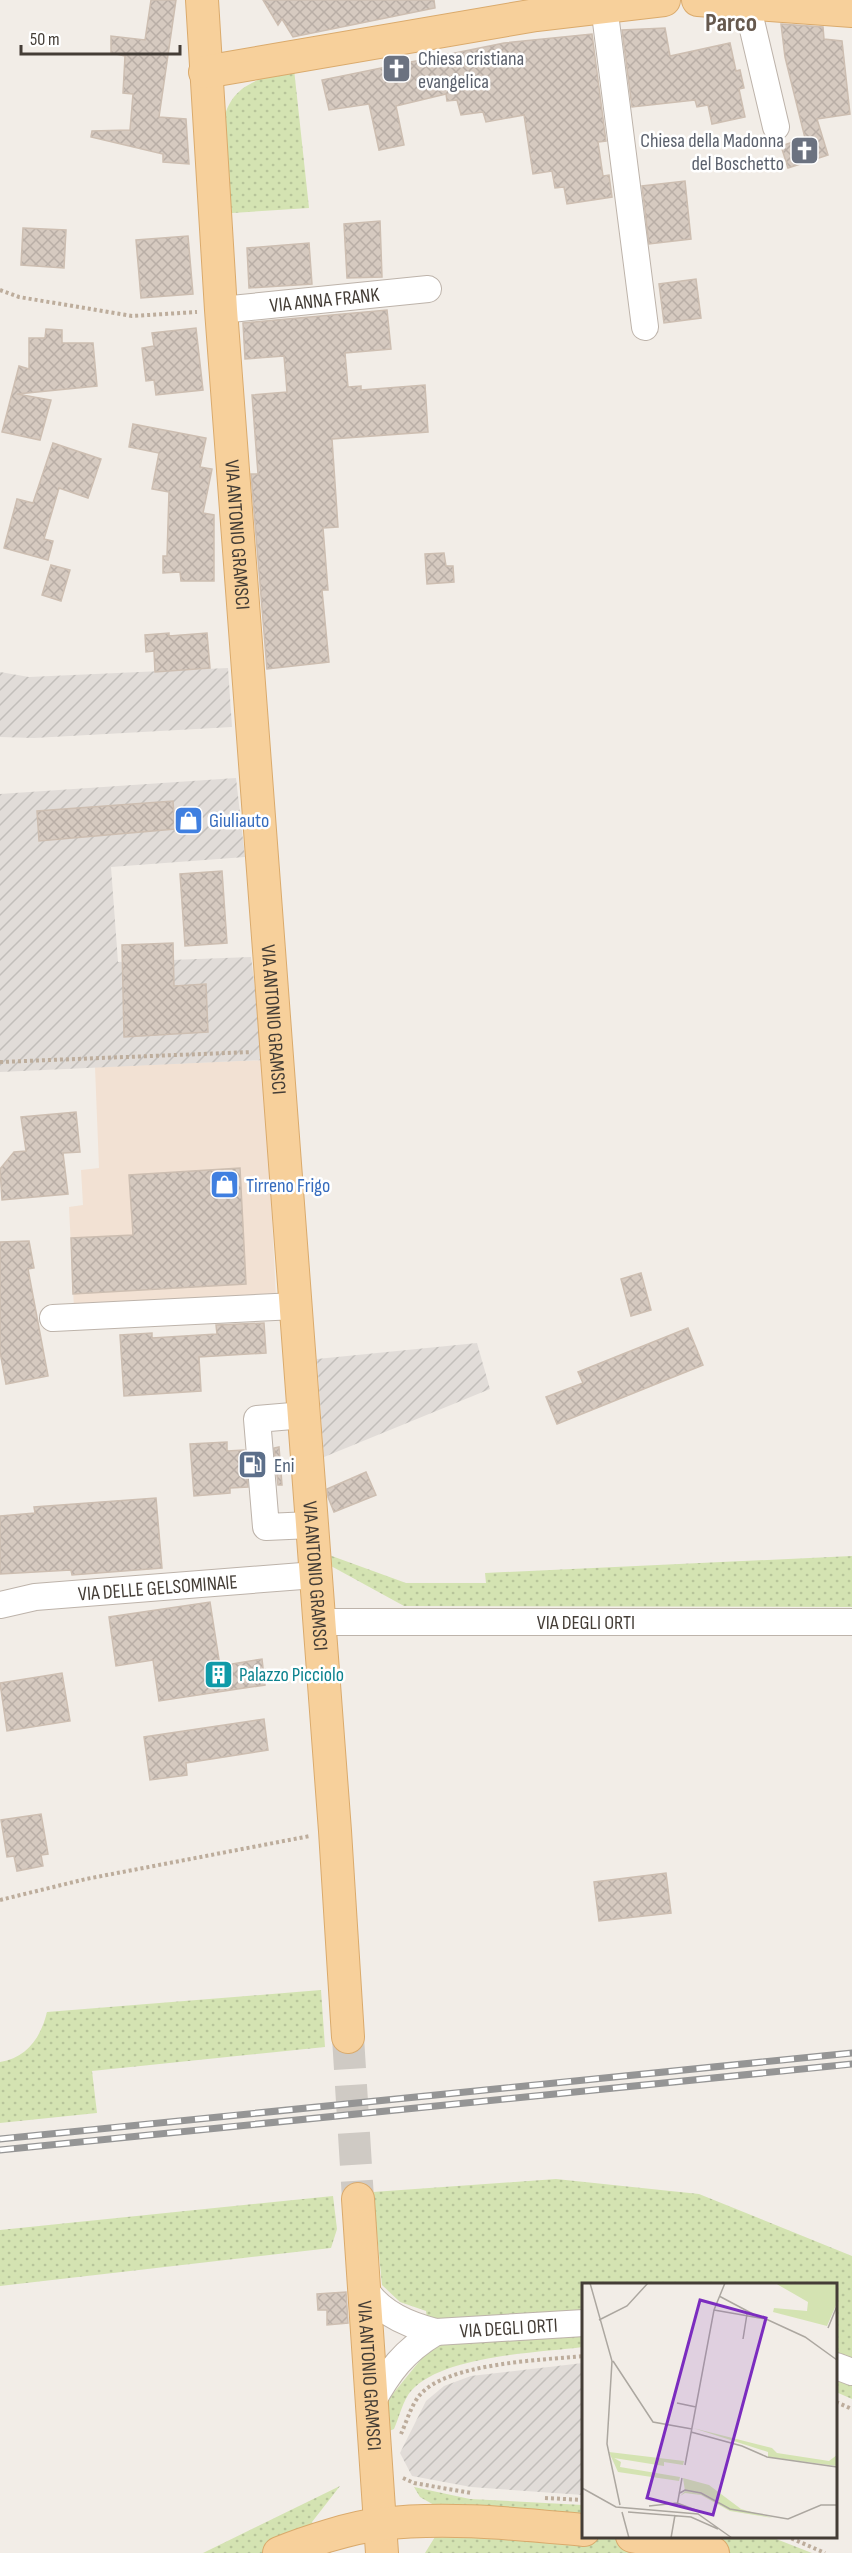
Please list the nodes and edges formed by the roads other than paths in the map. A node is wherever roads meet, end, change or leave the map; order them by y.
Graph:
1 (202, 0) edge
2 (664, 0) edge
3 (698, 0) edge
4 (747, 4) junction
5 (604, 6) junction
6 (852, 11) edge
7 (205, 72) junction
8 (776, 127) dead end
9 (428, 289) dead end
10 (221, 310) junction
11 (645, 327) dead end
12 (296, 1306) junction
13 (53, 1318) dead end
14 (304, 1415) junction
15 (312, 1525) junction
16 (315, 1575) junction
17 (0, 1605) edge
18 (319, 1622) junction
19 (852, 1622) edge
20 (348, 2037) tunnel mouth
21 (358, 2199) tunnel mouth
22 (363, 2287) junction
23 (396, 2315) junction
24 (582, 2323) edge
25 (436, 2332) junction
26 (367, 2345) junction
27 (400, 2361) junction
28 (837, 2366) edge
29 (852, 2372) edge
30 (371, 2404) junction
31 (582, 2530) edge
32 (381, 2538) edge
33 (641, 2538) edge
34 (279, 2553) edge
35 (712, 2553) edge

1 - 7 main road, VIA ANTONIO GRAMSCI
2 - 5 main road
3 - 4 main road
4 - 6 main road
4 - 8 street
5 - 7 main road
5 - 11 street
7 - 10 main road, VIA ANTONIO GRAMSCI
9 - 10 street, VIA ANNA FRANK
10 - 12 main road, VIA ANTONIO GRAMSCI
12 - 13 street
12 - 14 main road, VIA ANTONIO GRAMSCI
14 - 15 main road, VIA ANTONIO GRAMSCI
14 - 15 street
15 - 16 main road, VIA ANTONIO GRAMSCI
16 - 17 street, VIA DELLE GELSOMINAIE
16 - 18 main road, VIA ANTONIO GRAMSCI
18 - 19 street, VIA DEGLI ORTI
18 - 20 main road, VIA ANTONIO GRAMSCI
21 - 22 main road, VIA ANTONIO GRAMSCI
22 - 23 street, VIA DEGLI ORTI
22 - 26 main road, VIA ANTONIO GRAMSCI
23 - 25 street, VIA DEGLI ORTI
23 - 26 street
24 - 25 street, VIA DEGLI ORTI
25 - 27 street, VIA DEGLI ORTI
26 - 27 street
26 - 30 main road, VIA ANTONIO GRAMSCI
27 - 30 street, VIA DEGLI ORTI
28 - 29 street
30 - 32 main road, VIA ANTONIO GRAMSCI
31 - 32 main road
32 - 34 main road
33 - 35 main road

